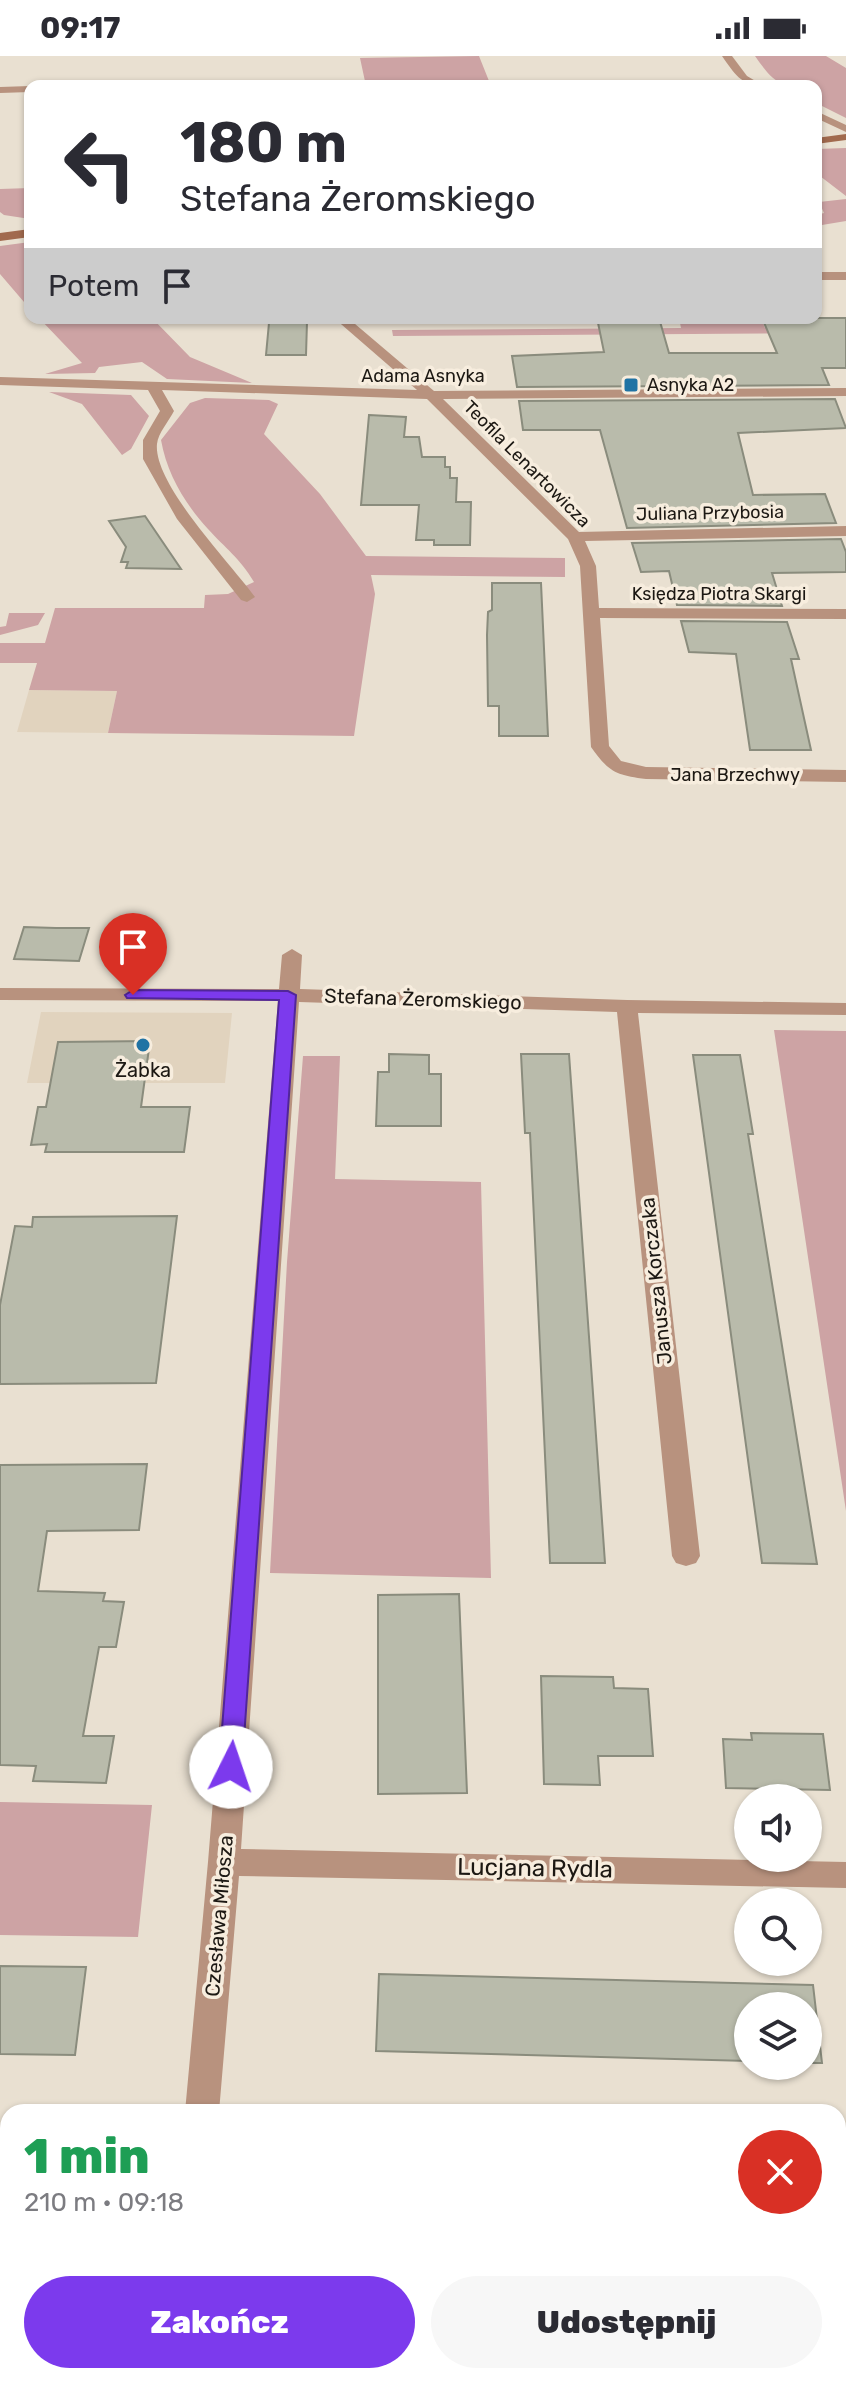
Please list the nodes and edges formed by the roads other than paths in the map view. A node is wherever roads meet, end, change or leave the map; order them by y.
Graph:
1 (727, 56) edge
2 (747, 80) edge
3 (24, 89) edge
4 (0, 90) edge
5 (822, 117) edge
6 (846, 129) edge
7 (846, 137) edge
8 (822, 140) edge
9 (24, 234) edge
10 (0, 237) edge
11 (822, 276) edge
12 (846, 276) edge
13 (347, 324) edge
14 (0, 381) edge
15 (153, 387) junction
16 (846, 392) edge
17 (431, 395) junction
18 (846, 531) edge
19 (575, 537) junction
20 (247, 597) dead end
21 (591, 613) junction
22 (846, 614) edge
23 (623, 770) joint
24 (846, 776) edge
25 (292, 955) dead end
26 (0, 994) edge
27 (288, 995) junction
28 (627, 1006) junction
29 (846, 1009) edge
30 (686, 1556) dead end
31 (224, 1862) junction
32 (846, 1875) edge
33 (203, 2104) edge

1 - 2 street
3 - 4 street
5 - 6 street
7 - 8 main road
9 - 10 main road
11 - 12 street
13 - 17 street, Teofila Lenartowicza
14 - 15 street, Adama Asnyka
15 - 17 street, Adama Asnyka
15 - 20 street
16 - 17 street, Adama Asnyka
17 - 19 street, Teofila Lenartowicza
18 - 19 street, Juliana Przybosia
19 - 21 street, Teofila Lenartowicza
21 - 22 street, Księdza Piotra Skargi
21 - 23 street, Teofila Lenartowicza
23 - 24 street, Jana Brzechwy
25 - 27 street, Czesława Miłosza
26 - 27 street, Stefana Żeromskiego
27 - 28 street, Stefana Żeromskiego
27 - 31 street, Czesława Miłosza
28 - 29 street, Stefana Żeromskiego
28 - 30 street, Janusza Korczaka
31 - 32 street, Lucjana Rydla
31 - 33 street, Czesława Miłosza

